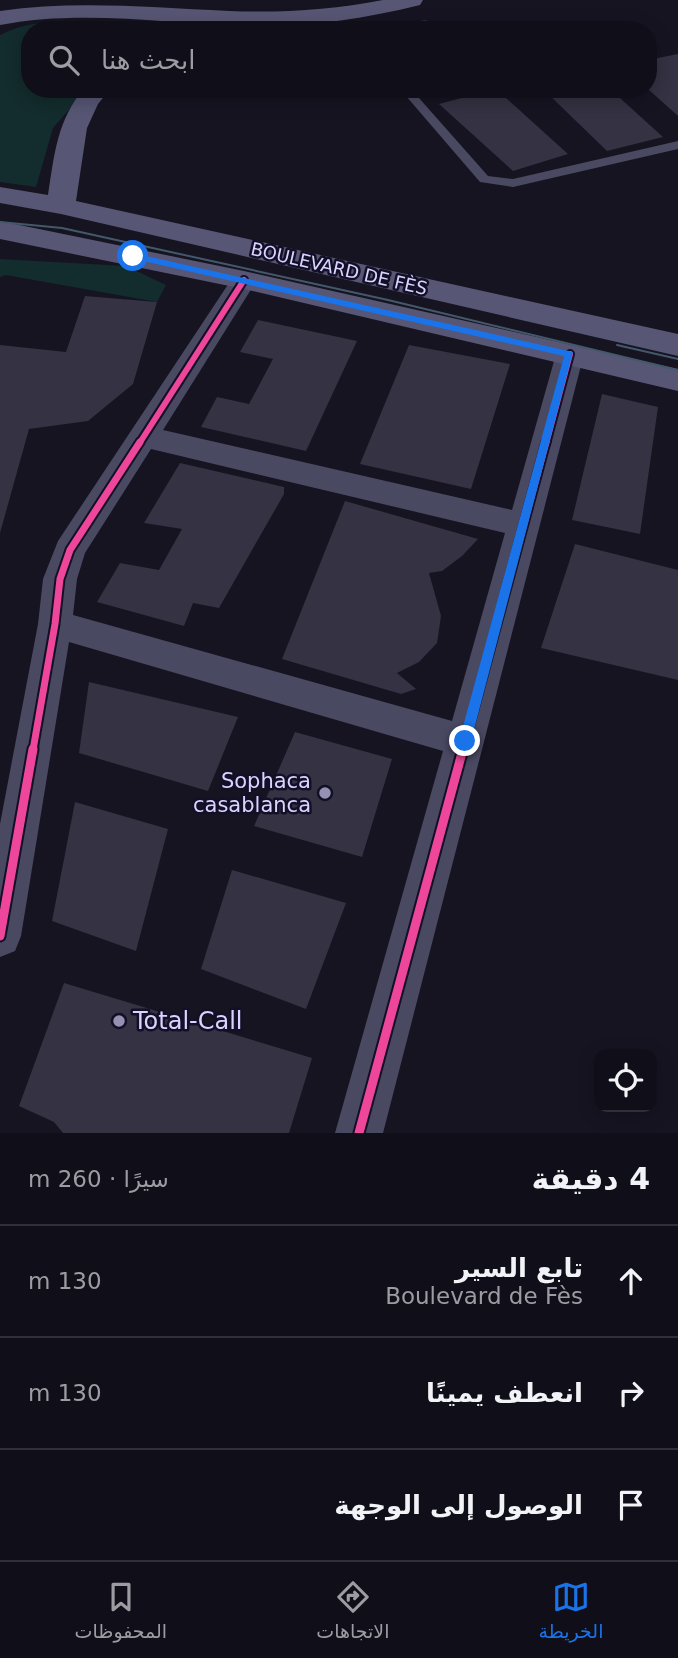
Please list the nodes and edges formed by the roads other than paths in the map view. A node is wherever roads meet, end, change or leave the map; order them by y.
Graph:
1 (10, 0) edge
2 (365, 0) edge
3 (409, 1) edge
4 (0, 18) edge
5 (361, 21) edge
6 (89, 98) edge
7 (413, 98) edge
8 (678, 145) edge
9 (0, 195) edge
10 (61, 206) junction
11 (0, 230) edge
12 (63, 242) junction
13 (0, 244) edge
14 (244, 280) junction
15 (678, 345) edge
16 (570, 354) junction
17 (678, 380) edge
18 (142, 436) junction
19 (523, 526) junction
20 (55, 624) junction
21 (465, 741) junction
22 (0, 936) edge
23 (359, 1133) edge

1 - 2 main road
3 - 4 main road
3 - 5 main road
6 - 10 main road
7 - 8 lane
9 - 10 main road, BOULEVARD DE FÈS
10 - 15 main road, BOULEVARD DE FÈS
11 - 12 main road, BOULEVARD DE FÈS
12 - 13 main road
12 - 14 main road, BOULEVARD DE FÈS
14 - 16 main road, BOULEVARD DE FÈS
14 - 18 street
16 - 17 main road, BOULEVARD DE FÈS
16 - 19 street
18 - 19 street
18 - 20 street
19 - 21 street
20 - 21 street
20 - 22 street
21 - 23 street

